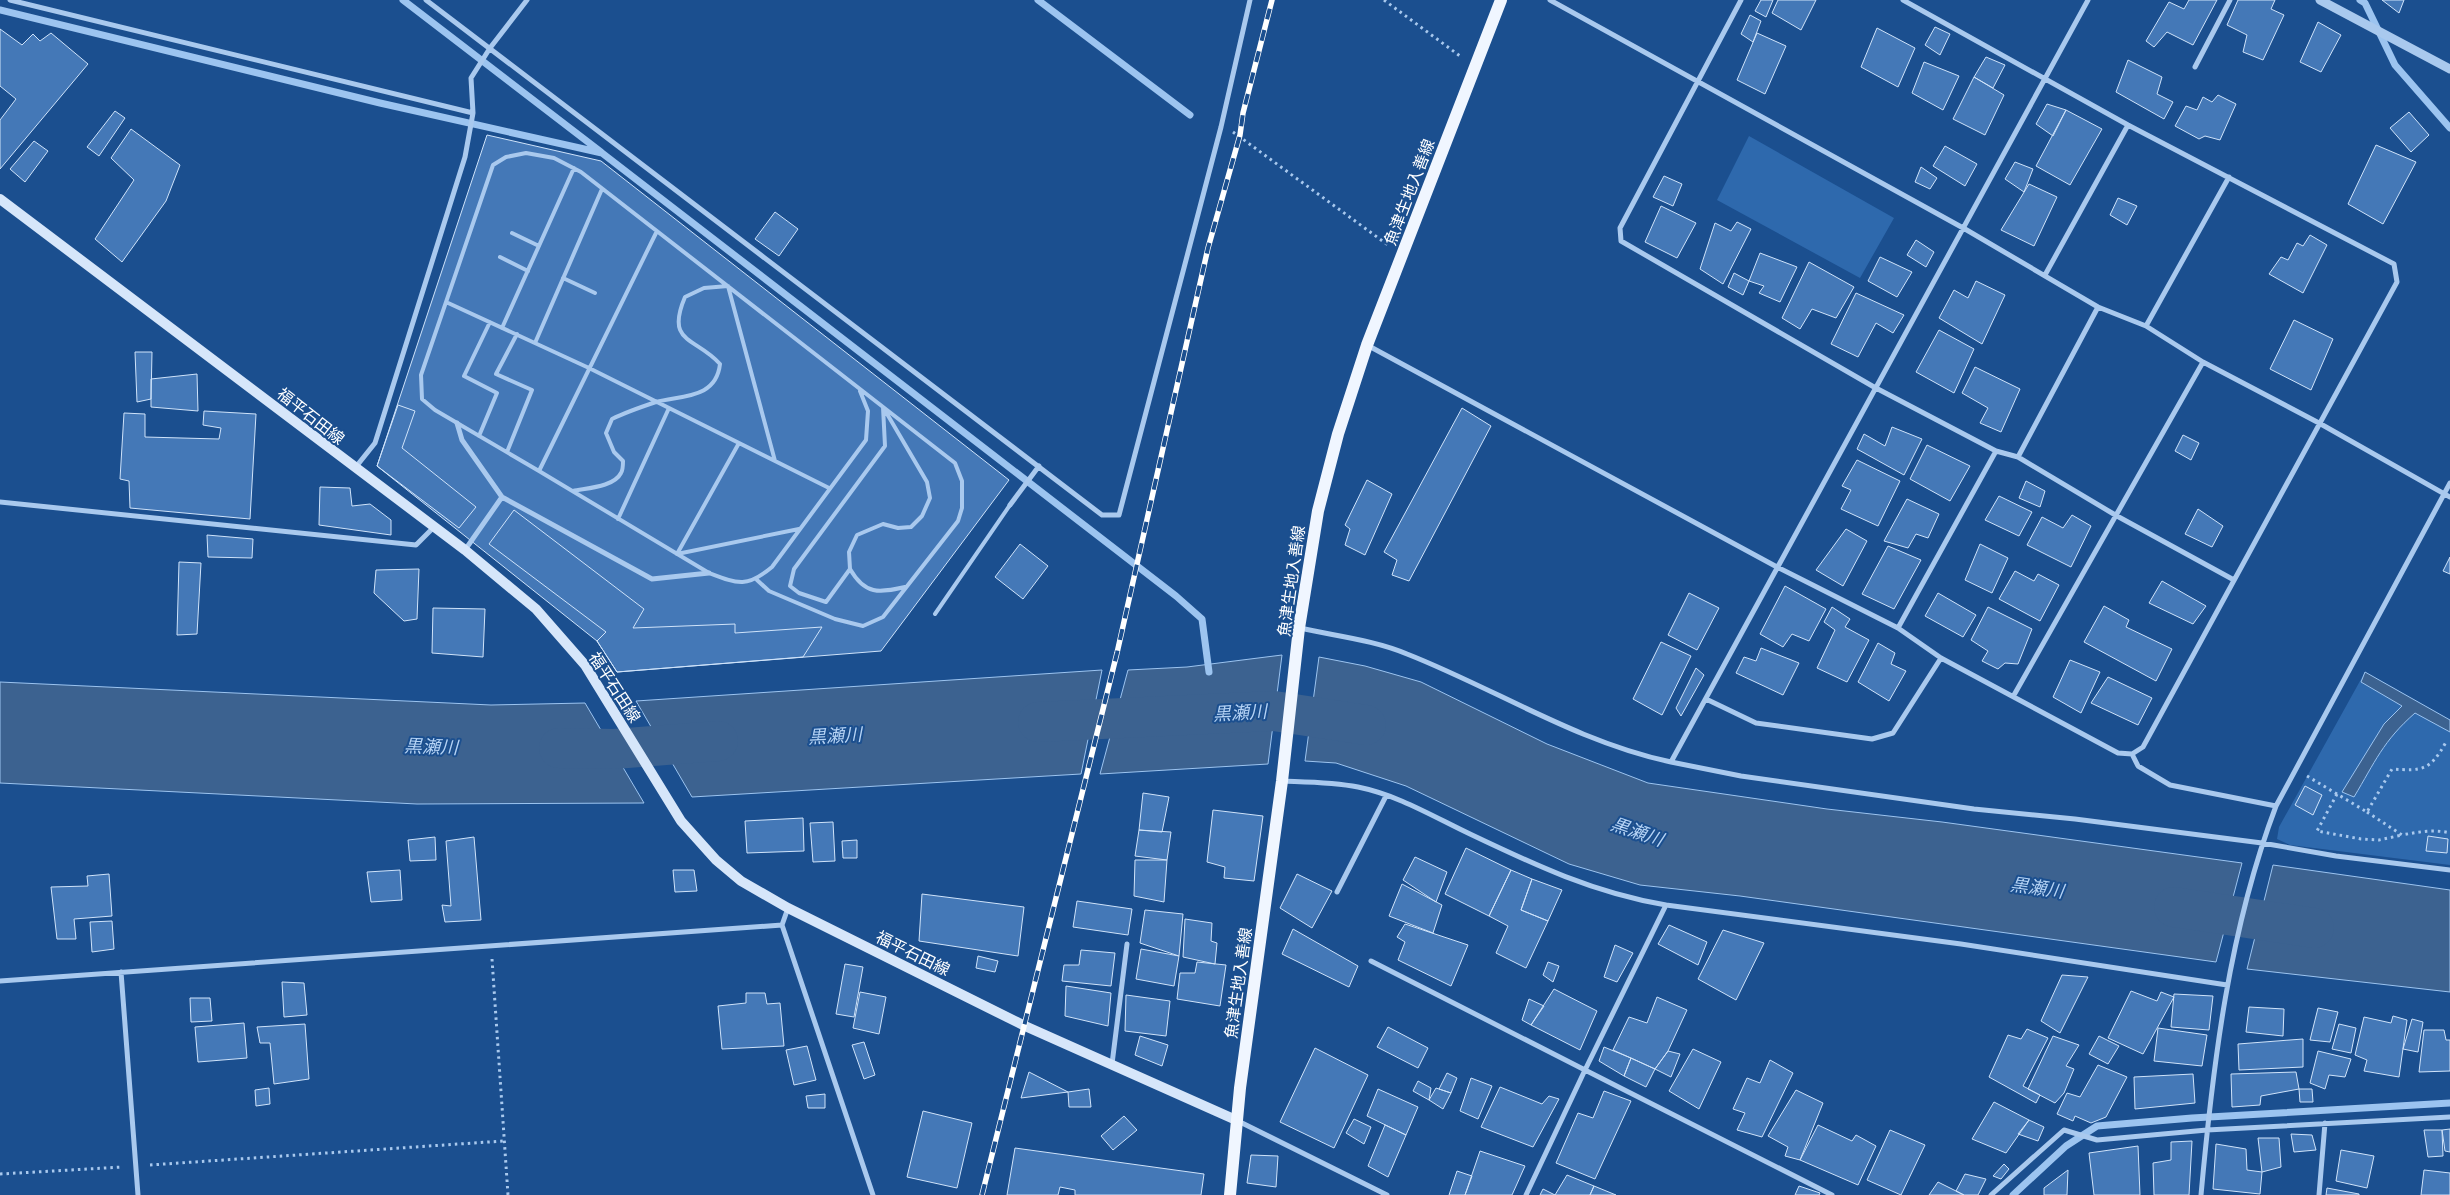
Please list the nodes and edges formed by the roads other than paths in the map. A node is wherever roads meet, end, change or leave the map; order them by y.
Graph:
1 (10, 0) edge
2 (426, 0) edge
3 (527, 0) edge
4 (1250, 0) edge
5 (1501, 0) edge
6 (1550, 0) edge
7 (1741, 0) edge
8 (1902, 0) edge
9 (2088, 0) edge
10 (2230, 0) edge
11 (2320, 0) edge
12 (490, 48) junction
13 (2195, 67) dead end
14 (2450, 69) edge
15 (2044, 79) junction
16 (1697, 81) junction
17 (474, 113) junction
18 (2128, 126) junction
19 (574, 168) junction
20 (2229, 176) junction
21 (602, 189) junction
22 (0, 199) edge
23 (1965, 229) junction
24 (657, 231) junction
25 (512, 233) dead end
26 (539, 246) junction
27 (500, 257) dead end
28 (528, 271) junction
29 (2045, 276) junction
30 (563, 278) junction
31 (728, 286) junction
32 (595, 293) dead end
33 (446, 302) junction
34 (2098, 307) junction
35 (490, 322) junction
36 (2146, 326) junction
37 (502, 328) junction
38 (517, 334) junction
39 (535, 343) junction
40 (1367, 345) junction
41 (2203, 362) junction
42 (589, 368) junction
43 (1874, 387) junction
44 (859, 388) junction
45 (657, 402) junction
46 (669, 408) junction
47 (883, 408) junction
48 (457, 423) junction
49 (2319, 423) junction
50 (479, 436) junction
51 (739, 443) junction
52 (1996, 451) junction
53 (507, 452) junction
54 (2018, 457) junction
55 (775, 461) junction
56 (1039, 466) junction
57 (355, 468) junction
58 (539, 470) junction
59 (2450, 483) edge
60 (829, 488) junction
61 (573, 491) junction
62 (2444, 494) junction
63 (502, 497) junction
64 (2450, 498) edge
65 (0, 502) edge
66 (1010, 505) joint
67 (2117, 516) junction
68 (618, 519) junction
69 (434, 527) junction
70 (799, 529) junction
71 (465, 550) junction
72 (677, 554) junction
73 (1777, 567) junction
74 (850, 569) junction
75 (709, 573) junction
76 (757, 580) junction
77 (2234, 580) junction
78 (906, 587) junction
79 (935, 614) dead end
80 (1299, 628) junction
81 (1898, 628) junction
82 (1941, 658) junction
83 (2014, 696) junction
84 (1706, 699) junction
85 (2132, 754) junction
86 (1671, 762) junction
87 (1282, 776) junction
88 (1386, 796) junction
89 (2276, 806) junction
90 (2262, 843) junction
91 (2450, 870) edge
92 (1337, 892) dead end
93 (1666, 904) junction
94 (788, 908) junction
95 (782, 925) junction
96 (1127, 944) dead end
97 (1371, 961) dead end
98 (121, 972) junction
99 (0, 981) edge
100 (2227, 985) junction
101 (1112, 1064) junction
102 (1585, 1070) junction
103 (2450, 1117) edge
104 (1236, 1120) junction
105 (2325, 1123) junction
106 (2207, 1130) junction
107 (138, 1195) edge
108 (873, 1195) edge
109 (1230, 1195) edge
110 (1387, 1195) edge
111 (1526, 1195) edge
112 (1832, 1195) edge
113 (1991, 1195) edge
114 (2202, 1195) edge
115 (2319, 1195) edge

1 - 17 street
2 - 12 street
3 - 12 street
4 - 56 street
5 - 40 main road, 魚津生地入善線
6 - 16 street
7 - 16 street
8 - 15 street
9 - 15 street
10 - 13 street
11 - 14 street
12 - 17 street
12 - 56 street
15 - 18 street
15 - 23 street
16 - 23 street
16 - 43 street
17 - 57 street
18 - 20 street
18 - 29 street
19 - 21 lane
19 - 26 lane
19 - 33 lane
20 - 36 street
20 - 49 street
21 - 24 lane
21 - 30 lane
22 - 57 main road, 福平石田線
23 - 29 street
23 - 43 street
24 - 31 lane
24 - 42 lane
25 - 26 lane
26 - 28 lane
27 - 28 lane
28 - 37 lane
29 - 34 street
30 - 32 lane
30 - 39 lane
31 - 44 lane
31 - 45 lane
31 - 55 lane
33 - 35 lane
33 - 48 lane
34 - 36 street
34 - 54 street
35 - 37 lane
35 - 50 lane
36 - 41 street
37 - 38 lane
38 - 39 lane
38 - 53 lane
39 - 42 lane
40 - 73 street
40 - 80 main road, 魚津生地入善線
41 - 49 street
41 - 67 street
42 - 45 lane
42 - 58 lane
43 - 52 street
43 - 73 street
44 - 47 lane
44 - 60 lane
45 - 46 lane
45 - 61 lane
46 - 51 lane
46 - 68 lane
47 - 74 lane
47 - 74 lane
47 - 78 lane
48 - 50 lane
48 - 63 street
49 - 62 street
49 - 77 street
50 - 53 lane
51 - 55 lane
51 - 72 lane
52 - 54 street
52 - 81 street
53 - 58 lane
54 - 67 street
55 - 60 lane
56 - 66 street
57 - 69 main road, 福平石田線
58 - 61 lane
59 - 62 street
60 - 70 lane
61 - 68 lane
62 - 64 street
62 - 89 street
63 - 71 street
63 - 75 street
65 - 69 street
66 - 79 lane
67 - 77 street
67 - 83 street
68 - 72 lane
69 - 71 main road, 福平石田線
70 - 72 lane
70 - 76 lane
71 - 94 main road, 福平石田線
72 - 75 lane
73 - 81 street
73 - 84 street
74 - 78 lane
75 - 76 lane
76 - 78 lane
77 - 85 street
80 - 86 street
80 - 87 main road, 魚津生地入善線
81 - 82 street
82 - 83 street
82 - 84 street
83 - 85 street
84 - 86 street
85 - 89 street
86 - 90 street
87 - 88 street
87 - 104 main road, 魚津生地入善線
88 - 92 street
88 - 93 street
89 - 90 street
90 - 91 street
90 - 100 street
93 - 100 street
93 - 102 street
94 - 95 street
94 - 101 main road, 福平石田線
95 - 98 street
95 - 108 street
96 - 101 street
97 - 102 street
98 - 99 street
98 - 107 street
100 - 106 street
101 - 104 main road, 福平石田線
102 - 111 street
102 - 112 street
103 - 105 street
104 - 109 main road, 魚津生地入善線
104 - 110 street
105 - 106 street
105 - 115 street
106 - 113 street
106 - 114 street

